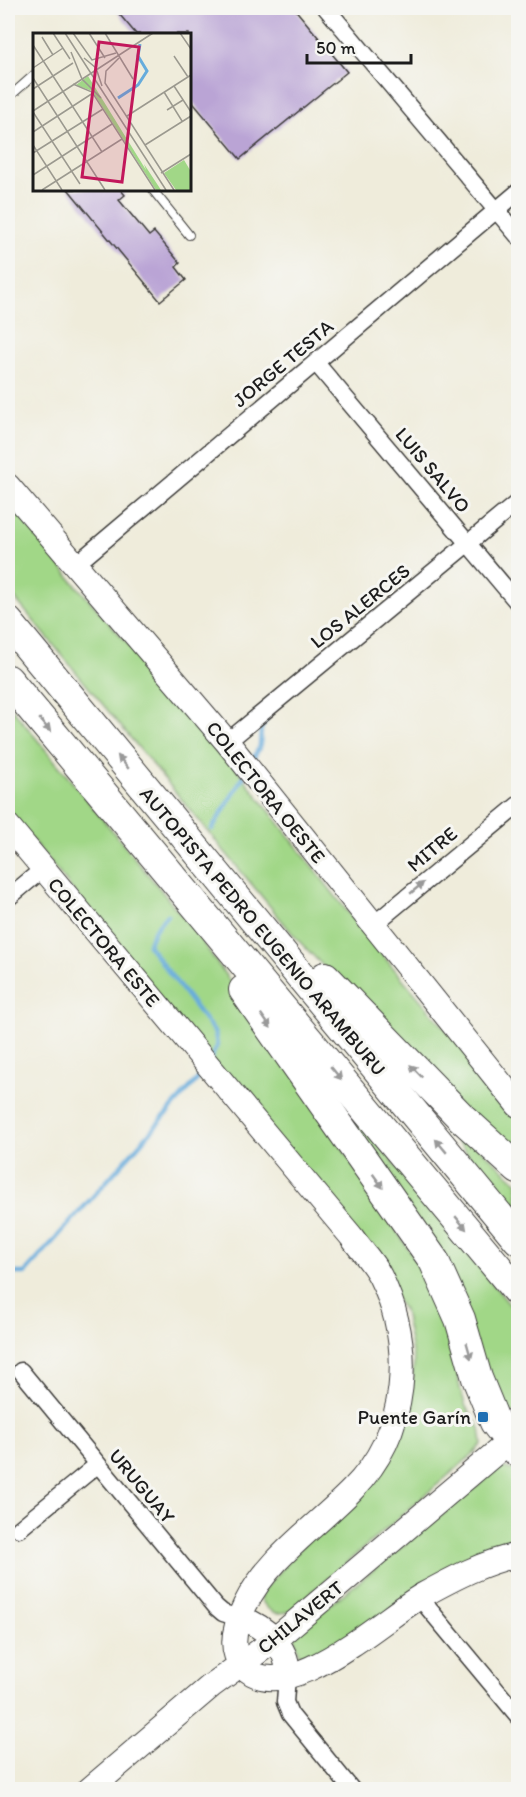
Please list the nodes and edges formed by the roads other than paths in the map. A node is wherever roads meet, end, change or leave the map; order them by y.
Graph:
1 (326, 8) edge
2 (33, 76) edge
3 (8, 98) edge
4 (153, 190) edge
5 (519, 192) edge
6 (497, 210) junction
7 (189, 235) dead end
8 (519, 236) edge
9 (316, 363) junction
10 (8, 486) edge
11 (519, 502) edge
12 (468, 544) junction
13 (74, 566) junction
14 (519, 603) edge
15 (8, 622) edge
16 (8, 680) edge
17 (233, 749) junction
18 (519, 805) edge
19 (174, 823) junction
20 (8, 826) edge
21 (138, 835) junction
22 (43, 869) junction
23 (8, 898) edge
24 (372, 926) junction
25 (519, 1105) edge
26 (519, 1169) edge
27 (519, 1239) edge
28 (519, 1292) edge
29 (21, 1371) dead end
30 (515, 1442) edge
31 (97, 1465) junction
32 (19, 1529) dead end
33 (519, 1555) edge
34 (420, 1597) junction
35 (238, 1618) junction
36 (273, 1641) junction
37 (241, 1664) junction
38 (287, 1677) junction
39 (519, 1716) edge
40 (89, 1790) edge
41 (352, 1790) edge

1 - 6 street
2 - 3 lane
4 - 7 lane
5 - 6 street, JORGE TESTA
6 - 8 street
6 - 9 street, JORGE TESTA
9 - 12 street, LUIS SALVO
9 - 13 street, JORGE TESTA
10 - 13 street, COLECTORA OESTE
11 - 12 street, LOS ALERCES
12 - 14 street, LUIS SALVO
12 - 17 street, LOS ALERCES
13 - 17 street, COLECTORA OESTE
19 -> 15 highway, AUTOPISTA PEDRO EUGENIO ARAMBURU
16 -> 21 highway, AUTOPISTA PEDRO EUGENIO ARAMBURU
17 - 24 street, COLECTORA OESTE
24 -> 18 street, MITRE
26 -> 19 highway
27 -> 19 highway, AUTOPISTA PEDRO EUGENIO ARAMBURU
20 - 22 street, COLECTORA ESTE
21 -> 28 highway, AUTOPISTA PEDRO EUGENIO ARAMBURU
21 -> 30 highway
22 - 23 street
22 - 35 street, COLECTORA ESTE
24 - 25 street, COLECTORA OESTE
29 - 31 street, URUGUAY
30 - 36 street, CHILAVERT
31 - 32 street
31 - 35 street, URUGUAY
33 - 34 street
34 - 38 street
34 - 39 street
35 - 36 street
35 - 37 street
36 - 37 street, CHILAVERT
36 - 38 street
37 - 38 street
37 - 40 street, CHILAVERT
38 - 41 street

